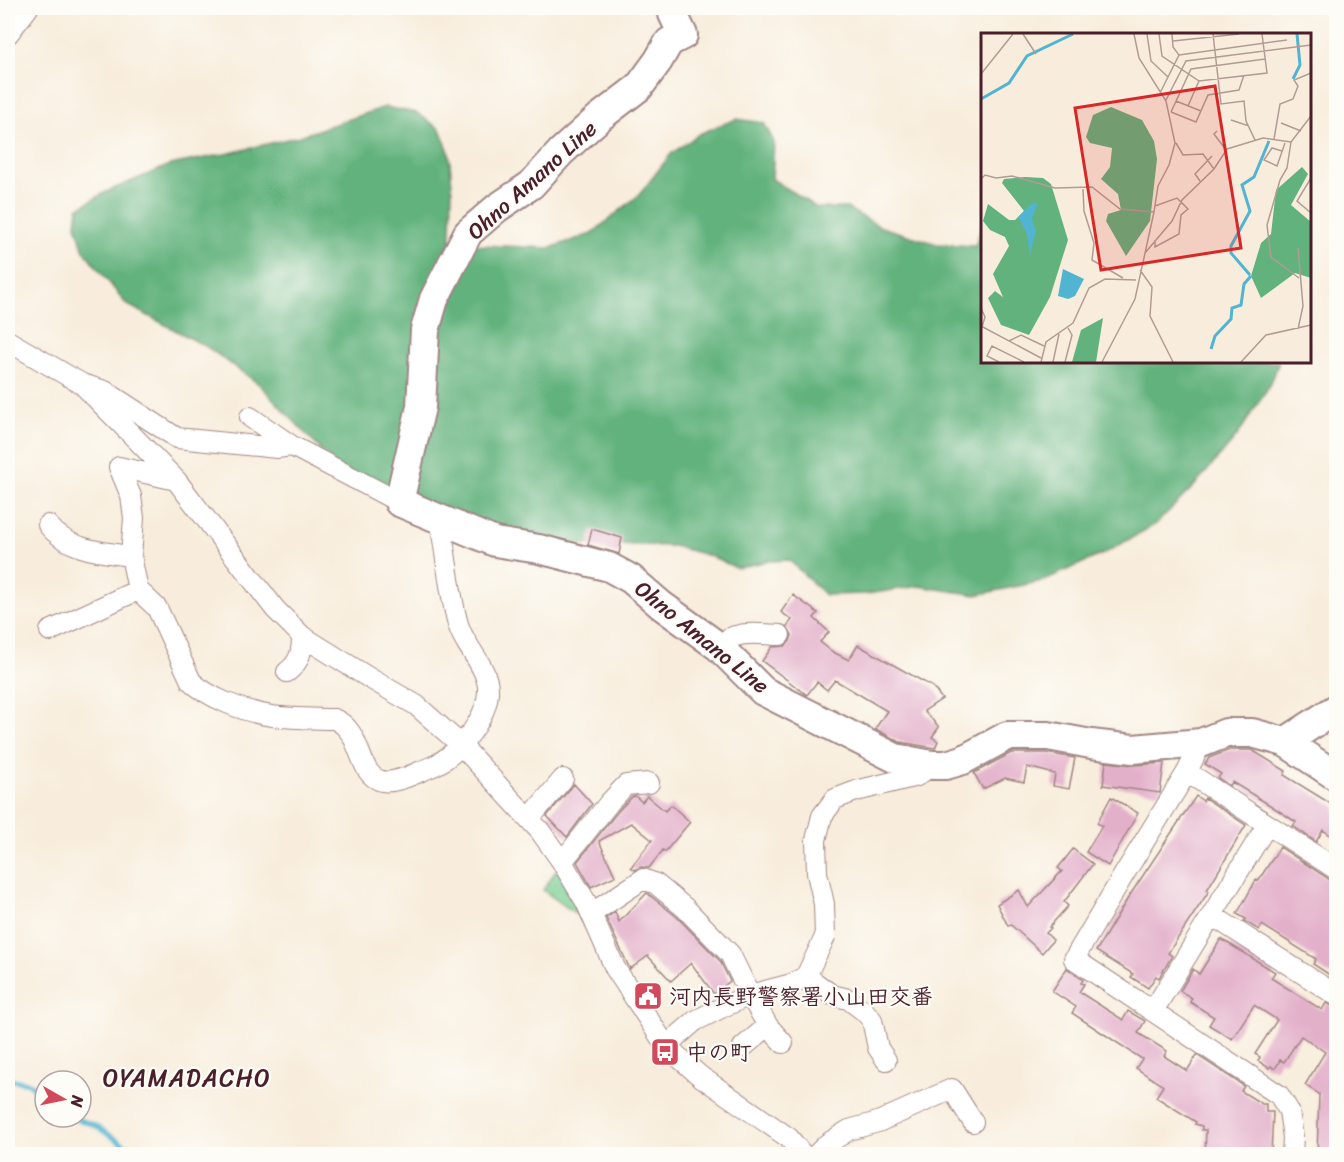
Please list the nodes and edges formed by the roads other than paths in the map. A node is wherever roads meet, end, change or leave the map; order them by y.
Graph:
1 (28, 8) edge
2 (674, 8) edge
3 (8, 34) edge
4 (8, 341) edge
5 (82, 384) junction
6 (250, 417) dead end
7 (292, 446) junction
8 (176, 480) junction
9 (399, 502) junction
10 (444, 521) junction
11 (48, 525) dead end
12 (131, 556) junction
13 (138, 590) junction
14 (50, 631) dead end
15 (780, 635) dead end
16 (302, 636) junction
17 (719, 647) junction
18 (287, 672) dead end
19 (1336, 709) edge
20 (1285, 742) junction
21 (1201, 743) junction
22 (460, 745) junction
23 (932, 765) junction
24 (1187, 772) junction
25 (1336, 776) edge
26 (563, 779) dead end
27 (649, 783) dead end
28 (529, 819) junction
29 (1267, 825) junction
30 (562, 862) junction
31 (1336, 869) edge
32 (591, 914) junction
33 (1213, 916) junction
34 (806, 976) junction
35 (750, 995) junction
36 (1336, 995) edge
37 (1153, 1011) junction
38 (768, 1026) junction
39 (783, 1042) dead end
40 (666, 1046) junction
41 (743, 1047) dead end
42 (886, 1060) dead end
43 (973, 1122) dead end
44 (802, 1155) edge
45 (817, 1155) edge
46 (1292, 1155) edge

1 - 3 street
2 - 9 main road, Ohno Amano Line
4 - 5 street
5 - 7 street
5 - 8 street
6 - 7 street
7 - 9 street
8 - 12 street
8 - 16 street
9 - 10 main road, Ohno Amano Line
10 - 17 main road, Ohno Amano Line
10 - 22 street
11 - 12 street
12 - 13 street
13 - 14 street
13 - 22 street
15 - 17 street
16 - 18 street
16 - 22 street
17 - 23 main road, Ohno Amano Line
19 - 20 main road
20 - 21 main road, Ohno Amano Line
20 - 25 main road, Ohno Amano Line
21 - 23 main road, Ohno Amano Line
21 - 24 street
22 - 28 street
23 - 34 street
24 - 29 street
24 - 37 street
26 - 28 street
27 - 30 street
28 - 30 street
29 - 31 street
29 - 33 street
30 - 32 street
32 - 35 street
32 - 40 street
33 - 36 street
33 - 37 street
34 - 35 street
34 - 42 street
35 - 38 street
35 - 40 street
37 - 46 street
38 - 39 street
38 - 41 street
40 - 44 street
43 - 45 street

